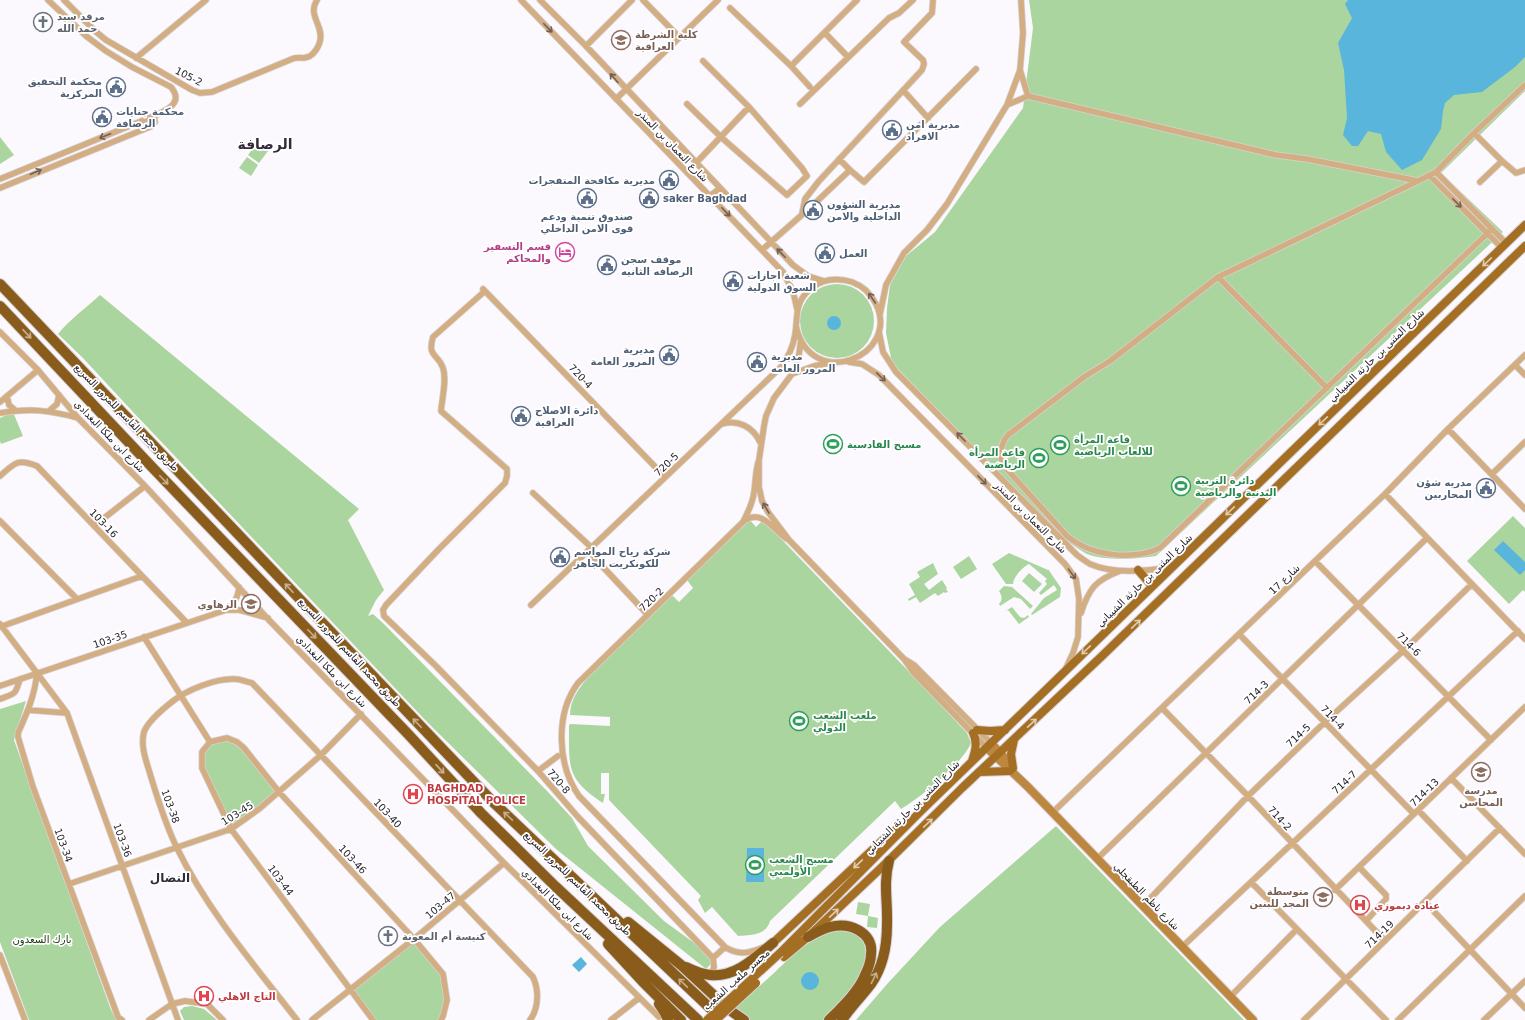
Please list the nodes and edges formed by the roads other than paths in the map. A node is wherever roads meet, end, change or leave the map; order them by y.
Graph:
1 (48, 0) edge
2 (64, 0) edge
3 (206, 0) edge
4 (317, 0) edge
5 (521, 0) edge
6 (540, 0) edge
7 (632, 0) edge
8 (642, 0) edge
9 (718, 0) edge
10 (857, 0) edge
11 (913, 0) edge
12 (934, 0) edge
13 (1021, 0) edge
14 (730, 8) dead end
15 (825, 33) junction
16 (679, 37) junction
17 (586, 46) junction
18 (848, 57) junction
19 (136, 58) junction
20 (703, 61) dead end
21 (790, 66) junction
22 (976, 69) dead end
23 (1020, 70) junction
24 (1525, 85) edge
25 (810, 87) dead end
26 (625, 90) junction
27 (903, 90) junction
28 (1028, 96) junction
29 (616, 99) junction
30 (687, 104) dead end
31 (800, 104) dead end
32 (1007, 105) junction
33 (749, 107) junction
34 (154, 116) junction
35 (928, 118) junction
36 (1474, 133) junction
37 (722, 138) junction
38 (64, 153) junction
39 (839, 159) junction
40 (67, 160) junction
41 (1502, 161) junction
42 (696, 163) junction
43 (850, 170) junction
44 (1525, 170) edge
45 (1436, 172) junction
46 (1430, 176) junction
47 (0, 179) edge
48 (1418, 181) junction
49 (1480, 182) dead end
50 (0, 188) edge
51 (720, 188) junction
52 (710, 196) junction
53 (802, 214) junction
54 (1525, 224) edge
55 (1492, 229) junction
56 (1488, 234) junction
57 (771, 243) junction
58 (1504, 245) junction
59 (1523, 248) edge
60 (762, 250) junction
61 (1218, 277) junction
62 (824, 281) junction
63 (0, 284) edge
64 (0, 306) edge
65 (797, 312) junction
66 (880, 318) junction
67 (796, 326) junction
68 (879, 328) junction
69 (0, 332) edge
70 (800, 340) junction
71 (1525, 355) edge
72 (846, 362) junction
73 (838, 363) junction
74 (1515, 365) junction
75 (38, 370) junction
76 (792, 374) junction
77 (1525, 375) edge
78 (1327, 388) junction
79 (59, 395) junction
80 (7, 396) junction
81 (0, 402) edge
82 (15, 410) junction
83 (49, 411) junction
84 (0, 413) edge
85 (78, 418) junction
86 (720, 425) junction
87 (1448, 429) junction
88 (761, 442) junction
89 (1525, 442) edge
90 (759, 460) junction
91 (1492, 474) junction
92 (0, 476) edge
93 (665, 477) junction
94 (146, 486) junction
95 (533, 493) dead end
96 (1384, 494) junction
97 (754, 496) junction
98 (760, 496) junction
99 (1525, 509) edge
100 (749, 510) junction
101 (756, 517) junction
102 (0, 521) edge
103 (743, 522) junction
104 (94, 526) junction
105 (1427, 538) junction
106 (789, 540) junction
107 (590, 549) junction
108 (1315, 561) junction
109 (1171, 567) junction
110 (1122, 570) junction
111 (1138, 570) junction
112 (142, 576) junction
113 (1472, 584) junction
114 (1152, 586) junction
115 (239, 588) junction
116 (77, 599) junction
117 (386, 605) joint
118 (531, 605) dead end
119 (1358, 605) junction
120 (226, 610) junction
121 (648, 615) junction
122 (1079, 617) junction
123 (268, 619) junction
124 (187, 623) junction
125 (0, 626) edge
126 (1518, 631) junction
127 (1239, 634) junction
128 (144, 637) junction
129 (1525, 639) edge
130 (1403, 651) junction
131 (1065, 671) junction
132 (37, 674) junction
133 (1283, 678) junction
134 (20, 679) junction
135 (0, 686) edge
136 (180, 695) junction
137 (1448, 697) junction
138 (0, 699) edge
139 (1525, 707) edge
140 (1162, 708) junction
141 (28, 710) junction
142 (67, 713) junction
143 (361, 714) junction
144 (1325, 722) junction
145 (1005, 730) junction
146 (975, 731) junction
147 (1014, 740) junction
148 (1491, 740) junction
149 (210, 742) junction
150 (989, 745) junction
151 (1205, 754) junction
152 (321, 755) junction
153 (560, 755) junction
154 (998, 755) junction
155 (972, 762) junction
156 (1012, 769) junction
157 (1371, 769) junction
158 (538, 771) junction
159 (979, 772) junction
160 (1451, 778) junction
161 (279, 792) junction
162 (1248, 796) junction
163 (920, 812) junction
164 (1052, 812) junction
165 (1416, 812) junction
166 (1500, 828) junction
167 (231, 829) junction
168 (1291, 844) junction
169 (176, 848) junction
170 (1525, 854) edge
171 (1097, 858) junction
172 (889, 861) junction
173 (1467, 861) junction
174 (504, 863) junction
175 (123, 867) junction
176 (1359, 867) junction
177 (567, 872) junction
178 (1251, 882) junction
179 (69, 884) junction
180 (555, 886) junction
181 (1335, 890) junction
182 (1525, 896) edge
183 (459, 901) junction
184 (1425, 902) junction
185 (1143, 906) junction
186 (1366, 921) junction
187 (1297, 929) junction
188 (808, 937) junction
189 (414, 939) junction
190 (1385, 941) junction
191 (773, 943) junction
192 (725, 947) junction
193 (1182, 947) junction
194 (1470, 950) junction
195 (0, 955) edge
196 (782, 955) junction
197 (713, 958) junction
198 (681, 965) junction
199 (712, 975) junction
200 (1346, 980) junction
201 (1525, 980) edge
202 (644, 983) junction
203 (351, 990) junction
204 (1511, 994) junction
205 (1230, 997) junction
206 (638, 998) junction
207 (721, 1002) dead end
208 (172, 1004) junction
209 (1525, 1008) edge
210 (712, 1010) dead end
211 (732, 1011) dead end
212 (663, 1018) edge
213 (25, 1020) edge
214 (122, 1020) edge
215 (149, 1020) edge
216 (178, 1020) edge
217 (223, 1020) edge
218 (296, 1020) edge
219 (312, 1020) edge
220 (373, 1020) edge
221 (441, 1020) edge
222 (530, 1020) edge
223 (611, 1020) edge
224 (681, 1020) edge
225 (698, 1020) edge
226 (707, 1020) edge
227 (720, 1020) edge
228 (742, 1020) edge
229 (829, 1020) edge
230 (842, 1020) edge
231 (1253, 1020) edge
232 (1304, 1020) edge
233 (1386, 1020) edge
234 (1398, 1020) edge
235 (1484, 1020) edge

1 - 34 street
2 - 19 street, 105-2
3 - 19 street
4 - 19 street, 105-2
5 -> 29 street, شارع النعمان بن المنذر
6 - 17 street, شارع النعمان بن المنذر
7 - 17 street
8 - 16 street
9 - 16 street
10 - 15 street
11 - 18 street
12 - 27 street
13 - 23 street
14 - 21 street
15 - 18 street
15 - 21 street
16 - 26 street
26 -> 17 street, شارع النعمان بن المنذر
18 - 31 street
20 - 33 street
21 - 25 street
22 - 35 street
23 - 28 street
23 - 32 street
24 - 36 street
26 - 29 street
26 - 42 street, شارع النعمان بن المنذر
27 - 35 street
27 - 39 street
28 - 32 street
28 - 48 street
29 - 52 street, شارع النعمان بن المنذر
30 - 37 street
32 - 66 street
33 - 37 street
33 - 37 street
34 -> 38 street
34 - 40 street
35 - 43 street
36 - 41 street
36 - 45 street
37 - 42 street
38 - 40 street
38 - 47 street
39 - 43 street
39 - 53 street
50 -> 40 street
41 - 44 street
41 - 49 street
42 - 51 street, شارع النعمان بن المنذر
43 - 53 street
45 - 46 street
45 - 55 street
46 - 48 street
46 -> 56 street
48 - 61 street
51 - 52 street
51 - 57 street, شارع النعمان بن المنذر
52 -> 60 street, شارع النعمان بن المنذر
53 - 57 street
54 - 58 main road, شارع المثنى بن حارثة الشيباني
55 - 56 street
55 - 58 street
56 - 58 street
56 - 78 street
57 - 60 street
62 -> 57 street, شارع النعمان بن المنذر
58 -> 109 main road, شارع المثنى بن حارثة الشيباني
147 -> 59 main road
60 - 65 street, شارع النعمان بن المنذر
61 - 78 street
61 - 78 street
62 - 65 street
66 -> 62 street
177 -> 63 highway, طريق محمد القاسم للمرور السريع
64 -> 180 highway, طريق محمد القاسم للمرور السريع
65 - 67 street
66 - 68 street
67 - 70 street
67 - 86 street, 720-5
68 - 72 street
110 -> 68 street, شارع النعمان بن المنذر
69 - 75 street, شارع ابن ملكا البغدادي
70 - 73 street
70 - 76 street
71 - 74 street, شارع 17
72 - 73 street
72 -> 122 street, شارع النعمان بن المنذر
73 - 76 street
74 - 77 street
74 - 87 street, شارع 17
75 - 79 street, شارع ابن ملكا البغدادي
75 - 80 street
76 - 88 street
79 - 83 street
79 - 85 street, شارع ابن ملكا البغدادي
80 - 81 street
80 - 82 street
82 - 83 street
82 - 84 street
83 - 85 street
85 - 94 street, شارع ابن ملكا البغدادي
86 - 88 street
86 - 93 street, 720-5
87 - 91 street
87 - 96 street, شارع 17
88 - 90 street
89 - 91 street
90 - 97 street, 720-2
90 - 98 street
91 - 99 street
92 - 104 street, 103-16
93 - 107 street, 720-5
93 - 117 street, 720-4
94 - 104 street
94 - 115 street, شارع ابن ملكا البغدادي
95 - 107 street
96 - 105 street
96 - 108 street, شارع 17
97 - 98 street
97 - 100 street, 720-2
106 -> 98 street
100 - 101 street
100 - 103 street, 720-2
101 - 103 street
101 - 106 street
102 - 116 street
103 - 121 street, 720-2
104 - 112 street, 103-16
105 - 113 street
105 - 119 street, 714-3
106 - 146 street
107 - 118 street, 720-5
107 - 121 street
108 - 119 street, 714-6
108 - 127 street, شارع 17
109 - 111 street, شارع النعمان بن المنذر
109 - 114 main road, شارع المثنى بن حارثة الشيباني
110 - 111 street, شارع النعمان بن المنذر
110 - 122 street
111 - 114 main road
112 - 116 street
112 - 124 street, 103-16
113 - 126 street
113 - 130 street, 714-5
114 -> 131 main road, شارع المثنى بن حارثة الشيباني
115 - 120 street
115 - 123 street, شارع ابن ملكا البغدادي
116 - 125 street
117 - 158 street, 720-8
119 - 130 street, 714-6
119 - 133 street, 714-3
120 - 123 street, 103-35
120 - 124 street, 103-35
121 - 153 street, 720-2
122 - 131 street, شارع النعمان بن المنذر
123 - 143 street, شارع ابن ملكا البغدادي
124 - 128 street, 103-35
125 - 132 street, 103-36
126 - 129 street
126 - 137 street, 714-7
127 - 133 street, 714-4
127 - 140 street, شارع 17
128 - 132 street, 103-35
128 - 136 street
130 - 137 street, 714-6
130 - 144 street, 714-5
131 - 145 main road, شارع المثنى بن حارثة الشيباني
132 - 134 street, 103-35
132 - 141 street, 103-34
132 - 142 street, 103-36
133 - 144 street, 714-4
133 - 151 street, 714-3
134 - 135 street, 103-35
134 - 138 street
136 - 149 street
136 - 152 street, 103-40
136 - 169 street, 103-38
137 - 148 street, 714-6
137 - 157 street, 714-7
139 - 148 street, 714-13
140 - 151 street, 714-2
140 - 164 street, شارع 17
141 - 142 street
141 - 179 street, 103-34
142 - 175 street, 103-36
143 - 152 street, 103-45
143 - 174 street, شارع ابن ملكا البغدادي
144 - 157 street, 714-4
144 - 162 street, 714-5
145 - 146 main road
145 - 150 main road, شارع المثنى بن حارثة الشيباني
146 - 150 street
146 - 155 main road
147 - 154 main road
147 - 156 main road
148 - 160 street, 714-13
149 - 161 street, 103-46
149 - 167 street, 103-44
150 - 154 main road, شارع ناظم الطبقجلي
150 - 155 main road, شارع المثنى بن حارثة الشيباني
151 - 162 street, 714-2
151 - 171 street, 714-3
152 - 161 street, 103-45
152 - 183 street, 103-40
153 - 158 street
153 - 192 street, 720-8
154 - 156 main road, شارع ناظم الطبقجلي
154 - 159 main road
155 - 163 main road, شارع المثنى بن حارثة الشيباني
156 - 159 main road
156 - 164 main road, شارع ناظم الطبقجلي
157 - 165 street, 714-4
157 - 168 street, 714-7
158 - 197 street, 720-8
172 -> 159 main road
160 - 165 street, 714-13
160 - 166 street
161 - 167 street, 103-45
161 - 189 street, 103-46
162 - 168 street, 714-2
162 - 185 street, 714-5
163 -> 191 main road
163 - 196 main road, شارع المثنى بن حارثة الشيباني
164 - 171 main road, شارع ناظم الطبقجلي
165 - 173 street, 714-4
165 - 176 street, 714-13
166 - 170 street
166 - 173 street, 714-19
167 - 169 street, 103-45
167 - 203 street, 103-44
168 - 178 street, 714-7
168 - 181 street, 714-2
169 - 175 street, 103-45
169 - 218 street, 103-38
171 - 185 main road, شارع ناظم الطبقجلي
188 -> 172 main road
230 -> 172 highway
173 - 184 street, 714-19
174 - 183 street, 103-47
174 - 206 street, شارع ابن ملكا البغدادي
175 - 179 street, 103-45
175 - 208 street, 103-36
176 - 181 street, 714-13
176 - 186 street
177 - 198 highway
210 -> 177 highway, طريق محمد القاسم للمرور السريع
178 - 187 street
178 - 193 street, 714-7
179 - 214 street, 103-34
180 - 202 highway
180 - 225 highway, طريق محمد القاسم للمرور السريع
181 - 186 street, 714-2
182 - 194 street
183 - 189 street, 103-47
183 - 222 street, 103-40
184 - 190 street, 714-19
184 - 194 street
185 - 193 main road, شارع ناظم الطبقجلي
186 - 190 street, 714-2
187 - 200 street
187 - 205 street
188 - 196 main road
188 - 229 highway
189 - 203 street, 103-47
189 - 221 street, 103-46
190 - 200 street, 714-19
191 - 192 street, 720-8
191 - 199 highway
192 - 197 street
193 - 205 main road, شارع ناظم الطبقجلي
194 - 204 street
194 - 234 street
195 - 213 street
196 - 226 main road, مجسر ملعب الشعب, bridge
196 - 227 main road, مجسر ملعب الشعب, bridge
197 - 199 street
198 - 199 highway
198 - 207 highway
200 - 232 street, 714-19
200 - 233 street
201 - 204 street
202 - 212 highway
202 - 224 highway
203 - 219 street, 103-47
203 - 220 street, 103-44
204 - 209 street
204 - 235 street
205 - 231 main road, شارع ناظم الطبقجلي
206 - 212 street, شارع ابن ملكا البغدادي
206 - 223 street
208 - 215 street
208 - 216 street, 103-36
208 - 217 street
211 - 228 highway

